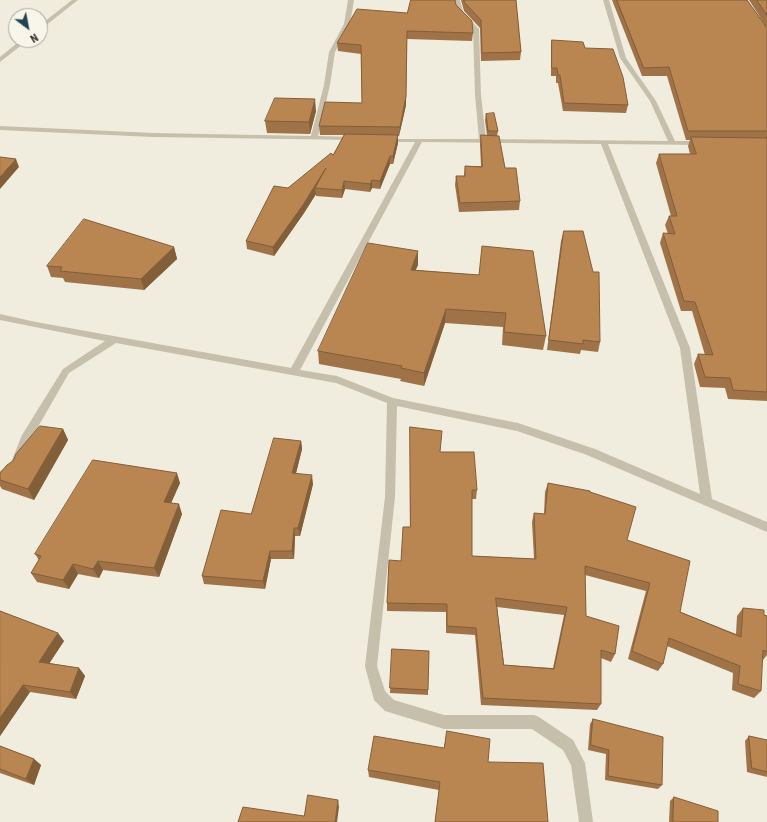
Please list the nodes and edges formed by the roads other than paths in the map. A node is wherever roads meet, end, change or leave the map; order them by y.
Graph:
1 (75, 0) edge
2 (351, 0) edge
3 (458, 0) edge
4 (606, 0) edge
5 (48, 22) edge
6 (15, 48) edge
7 (0, 60) edge
8 (0, 128) edge
9 (314, 138) junction
10 (360, 139) edge
11 (375, 140) edge
12 (420, 140) junction
13 (483, 141) junction
14 (604, 142) junction
15 (673, 143) junction
16 (712, 143) edge
17 (0, 317) edge
18 (115, 339) junction
19 (293, 373) junction
20 (392, 401) junction
21 (0, 477) edge
22 (707, 502) junction
23 (767, 527) edge
24 (586, 822) edge

1 - 5 street
2 - 9 street
3 - 13 street
4 - 15 street
6 - 7 street
8 - 9 street
9 - 10 street
11 - 12 street
12 - 13 street
12 - 19 street
13 - 14 street
14 - 15 street
14 - 22 street
15 - 16 street
17 - 18 street
18 - 19 street
18 - 21 street
19 - 20 street
20 - 22 street
20 - 24 street
22 - 23 street

